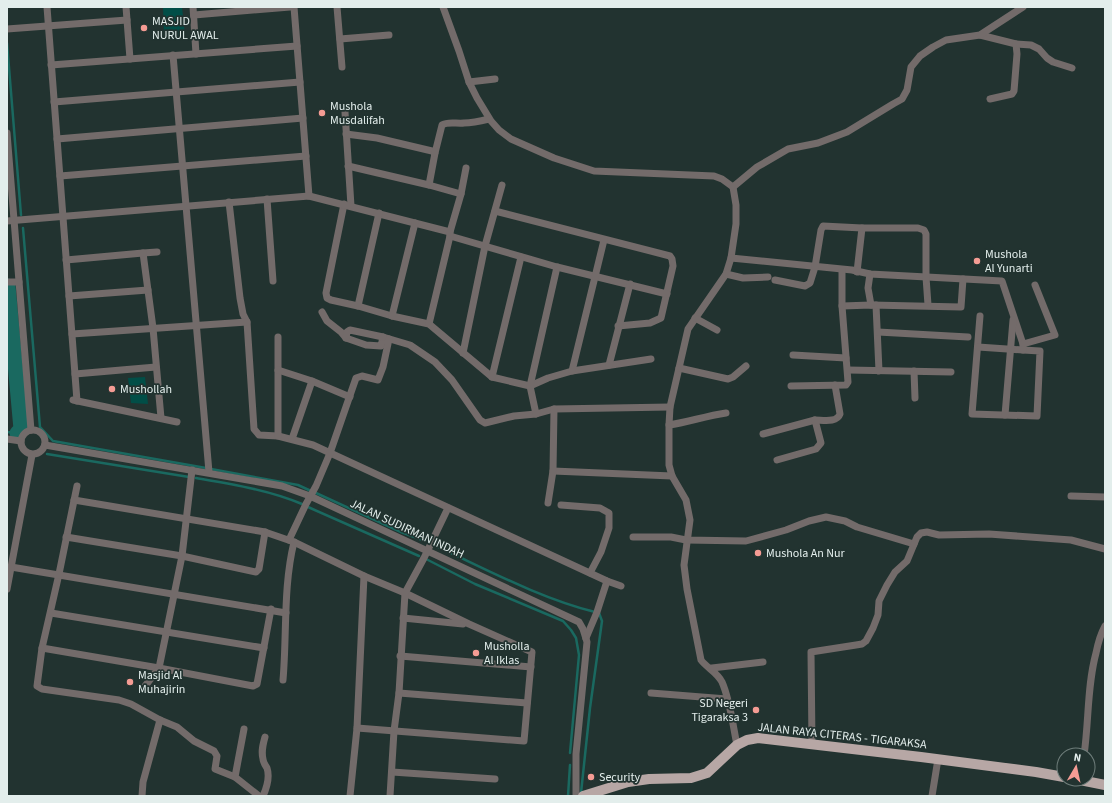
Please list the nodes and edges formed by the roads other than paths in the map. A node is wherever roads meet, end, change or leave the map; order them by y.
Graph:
1 (47, 7) edge
2 (126, 7) edge
3 (193, 7) edge
4 (290, 7) edge
5 (294, 7) edge
6 (337, 7) edge
7 (443, 7) edge
8 (1024, 7) edge
9 (194, 15) junction
10 (127, 20) junction
11 (48, 25) junction
12 (7, 29) edge
13 (389, 35) dead end
14 (980, 35) junction
15 (340, 40) junction
16 (1016, 44) junction
17 (297, 46) junction
18 (196, 54) junction
19 (173, 55) junction
20 (130, 59) junction
21 (51, 65) junction
22 (342, 67) dead end
23 (1072, 68) dead end
24 (495, 79) dead end
25 (300, 82) junction
26 (469, 82) junction
27 (176, 92) junction
28 (990, 99) dead end
29 (54, 102) junction
30 (345, 112) dead end
31 (303, 118) junction
32 (489, 119) junction
33 (179, 129) junction
34 (7, 133) edge
35 (346, 134) junction
36 (57, 139) junction
37 (435, 153) junction
38 (306, 156) junction
39 (182, 166) junction
40 (348, 166) junction
41 (466, 168) dead end
42 (60, 176) junction
43 (429, 185) junction
44 (502, 185) dead end
45 (733, 187) junction
46 (461, 194) junction
47 (309, 196) junction
48 (266, 199) junction
49 (229, 202) junction
50 (348, 205) junction
51 (186, 206) junction
52 (495, 212) junction
53 (379, 213) junction
54 (63, 216) junction
55 (10, 221) edge
56 (414, 223) junction
57 (862, 228) junction
58 (450, 234) junction
59 (604, 240) junction
60 (485, 246) junction
61 (157, 252) dead end
62 (143, 253) junction
63 (521, 257) junction
64 (731, 258) junction
65 (66, 260) junction
66 (558, 267) junction
67 (815, 267) junction
68 (842, 270) junction
69 (857, 272) junction
70 (726, 274) junction
71 (870, 274) junction
72 (595, 275) junction
73 (926, 277) junction
74 (963, 279) junction
75 (273, 281) dead end
76 (7, 282) edge
77 (19, 282) junction
78 (630, 284) junction
79 (1035, 285) dead end
80 (148, 290) junction
81 (666, 294) junction
82 (69, 296) junction
83 (873, 305) junction
84 (358, 306) junction
85 (842, 306) junction
86 (928, 306) junction
87 (322, 312) dead end
88 (392, 316) junction
89 (980, 316) dead end
90 (1014, 316) junction
91 (695, 318) junction
92 (247, 322) junction
93 (429, 324) junction
94 (196, 325) junction
95 (618, 326) junction
96 (153, 328) junction
97 (717, 330) dead end
98 (878, 332) junction
99 (72, 334) junction
100 (278, 337) dead end
101 (968, 337) dead end
102 (346, 338) junction
103 (386, 338) junction
104 (1044, 338) junction
105 (1023, 347) junction
106 (978, 348) junction
107 (1011, 349) junction
108 (1040, 351) junction
109 (463, 353) junction
110 (793, 355) dead end
111 (846, 358) junction
112 (652, 359) dead end
113 (609, 365) junction
114 (746, 366) dead end
115 (156, 367) junction
116 (679, 368) junction
117 (278, 370) junction
118 (848, 370) junction
119 (572, 371) junction
120 (879, 371) junction
121 (914, 371) junction
122 (951, 372) dead end
123 (75, 374) junction
124 (492, 377) junction
125 (312, 381) junction
126 (835, 385) junction
127 (530, 386) junction
128 (791, 386) dead end
129 (350, 397) junction
130 (915, 398) dead end
131 (670, 407) junction
132 (554, 409) junction
133 (726, 413) dead end
134 (536, 414) junction
135 (1005, 415) junction
136 (161, 418) junction
137 (815, 420) junction
138 (177, 422) dead end
139 (669, 425) junction
140 (31, 430) junction
141 (763, 434) dead end
142 (278, 436) junction
143 (7, 439) edge
144 (292, 439) junction
145 (21, 441) junction
146 (45, 445) junction
147 (330, 453) junction
148 (32, 454) junction
149 (777, 460) dead end
150 (192, 470) junction
151 (553, 471) junction
152 (209, 472) junction
153 (672, 476) junction
154 (77, 486) dead end
155 (310, 496) junction
156 (1071, 496) dead end
157 (1105, 497) edge
158 (74, 500) junction
159 (548, 502) dead end
160 (561, 505) dead end
161 (448, 508) junction
162 (187, 518) junction
163 (265, 532) junction
164 (66, 537) junction
165 (633, 537) dead end
166 (686, 540) junction
167 (291, 541) junction
168 (914, 544) junction
169 (1105, 549) edge
170 (427, 550) junction
171 (182, 556) junction
172 (11, 567) junction
173 (590, 573) junction
174 (59, 574) junction
175 (364, 576) junction
176 (607, 581) junction
177 (621, 586) dead end
178 (7, 589) edge
179 (405, 593) junction
180 (175, 594) junction
181 (271, 609) junction
182 (51, 613) junction
183 (286, 613) junction
184 (403, 618) junction
185 (469, 624) junction
186 (1105, 626) edge
187 (166, 632) junction
188 (586, 638) junction
189 (42, 648) junction
190 (264, 648) junction
191 (400, 656) junction
192 (763, 662) dead end
193 (531, 667) junction
194 (159, 668) junction
195 (712, 668) junction
196 (283, 680) dead end
197 (142, 690) dead end
198 (398, 693) junction
199 (651, 693) dead end
200 (727, 699) junction
201 (527, 703) junction
202 (160, 720) junction
203 (244, 728) dead end
204 (357, 728) junction
205 (394, 731) junction
206 (265, 737) dead end
207 (812, 744) junction
208 (737, 746) junction
209 (1085, 747) edge
210 (938, 759) junction
211 (392, 772) junction
212 (1056, 776) edge
213 (235, 777) junction
214 (495, 779) dead end
215 (142, 796) edge
216 (259, 796) edge
217 (263, 796) edge
218 (350, 796) edge
219 (390, 796) edge
220 (576, 796) edge
221 (583, 796) edge
222 (932, 796) edge

1 - 11 street
2 - 10 street
3 - 9 street
4 - 9 street
5 - 17 street
6 - 15 street
7 - 26 street
8 - 14 street
9 - 18 street
10 - 11 street
10 - 20 street
11 - 12 street
11 - 21 street
13 - 15 street
14 - 16 street
14 - 45 street
15 - 22 street
16 - 23 street
16 - 28 street
17 - 18 street
17 - 25 street
18 - 19 street
19 - 20 street
19 - 27 street
20 - 21 street
21 - 29 street
24 - 26 street
25 - 27 street
25 - 31 street
26 - 32 street
27 - 29 street
27 - 33 street
29 - 36 street
30 - 35 street
31 - 33 street
31 - 38 street
32 - 37 street
32 - 45 street
33 - 36 street
33 - 39 street
34 - 55 street
35 - 37 street
35 - 40 street
36 - 42 street
37 - 43 street
38 - 39 street
38 - 47 street
39 - 42 street
39 - 51 street
40 - 43 street
40 - 50 street
41 - 46 street
42 - 54 street
43 - 46 street
44 - 52 street
45 - 64 street
46 - 58 street
47 - 48 street
47 - 50 street
48 - 49 street
48 - 75 street
49 - 51 street
49 - 92 street
50 - 53 street
50 - 84 street
51 - 54 street
51 - 94 street
52 - 59 street
52 - 60 street
53 - 56 street
53 - 84 street
54 - 55 street
54 - 65 street
55 - 77 street
56 - 58 street
56 - 88 street
57 - 67 street
57 - 69 street
57 - 73 street
58 - 60 street
58 - 93 street
59 - 72 street
59 - 81 street
60 - 63 street
60 - 109 street
61 - 62 street
62 - 65 street
62 - 80 street
63 - 66 street
63 - 124 street
64 - 67 street
64 - 70 street
65 - 82 street
66 - 72 street
66 - 127 street
67 - 68 street
67 - 70 street
68 - 69 street
68 - 85 street
69 - 71 street
70 - 91 street
71 - 73 street
71 - 83 street
72 - 78 street
72 - 119 street
73 - 74 street
73 - 86 street
74 - 86 street
74 - 90 street
76 - 77 street
77 - 140 street
78 - 81 street
78 - 95 street
79 - 104 street
80 - 82 street
80 - 96 street
81 - 95 street
82 - 99 street
83 - 85 street
83 - 86 street
83 - 98 street
84 - 88 street
85 - 111 street
87 - 102 street
88 - 93 street
89 - 106 street
90 - 105 street
90 - 107 street
91 - 97 street
91 - 116 street
92 - 94 street
92 - 142 street
93 - 109 street
94 - 96 street
94 - 152 street
95 - 113 street
96 - 99 street
96 - 115 street
98 - 101 street
98 - 120 street
99 - 123 street
100 - 117 street
102 - 103 street
102 - 103 street
103 - 129 street
103 - 134 street
104 - 105 street
104 - 108 street
105 - 107 street
105 - 108 street
106 - 107 street
106 - 135 street
107 - 135 street
108 - 135 street
109 - 124 street
110 - 111 street
111 - 118 street
112 - 113 street
113 - 119 street
114 - 116 street
115 - 123 street
115 - 136 street
116 - 131 street
117 - 125 street
117 - 142 street
118 - 120 street
118 - 126 street
119 - 127 street
120 - 121 street
121 - 122 street
121 - 130 street
123 - 136 street
124 - 127 street
125 - 129 street
125 - 144 street
126 - 128 street
126 - 137 street
127 - 134 street
129 - 147 street
131 - 132 street
131 - 139 street
132 - 134 street
132 - 151 street
133 - 139 street
136 - 138 street
137 - 141 street
137 - 149 street
139 - 153 street
140 - 145 street
140 - 146 street
142 - 144 street
143 - 145 street
144 - 147 street
145 - 148 street
146 - 148 street
146 - 150 street, JALAN SUDIRMAN INDAH
147 - 155 street
147 - 161 street
148 - 172 street
150 - 152 street, JALAN SUDIRMAN INDAH
150 - 162 street
151 - 153 street
151 - 159 street
152 - 155 street, JALAN SUDIRMAN INDAH
153 - 166 street
154 - 158 street
155 - 167 street
155 - 170 street, JALAN SUDIRMAN INDAH
156 - 157 street
158 - 162 street
158 - 164 street
160 - 173 street
161 - 170 street
161 - 173 street
162 - 163 street
162 - 171 street
163 - 167 street
163 - 171 street
164 - 171 street
164 - 174 street
165 - 166 street
166 - 168 street
166 - 195 street
167 - 175 street
167 - 183 street
168 - 169 street
168 - 207 street
170 - 179 street
170 - 188 street, JALAN SUDIRMAN INDAH
171 - 180 street
172 - 174 street
172 - 178 street
173 - 176 street
174 - 180 street
174 - 182 street
175 - 179 street
175 - 204 street
176 - 177 street
176 - 188 street
179 - 184 street
179 - 185 street
180 - 181 street
180 - 187 street
181 - 183 street
181 - 190 street
182 - 187 street
182 - 189 street
183 - 196 street
184 - 185 street
184 - 191 street
185 - 193 street
186 - 209 street
187 - 190 street
187 - 194 street
188 - 220 street, JALAN SUDIRMAN INDAH
189 - 194 street
189 - 202 street
190 - 194 street
191 - 193 street
191 - 198 street
192 - 195 street
193 - 201 street
194 - 197 street
195 - 200 street
198 - 201 street
198 - 205 street
199 - 200 street
200 - 208 street
201 - 205 street
202 - 213 street
202 - 215 street
203 - 213 street
204 - 205 street
204 - 218 street
205 - 211 street
206 - 217 street
207 - 208 main road, JALAN RAYA CITERAS - TIGARAKSA
207 - 210 main road, JALAN RAYA CITERAS - TIGARAKSA
208 - 221 main road, JALAN RAYA CITERAS - TIGARAKSA
210 - 212 main road, JALAN RAYA CITERAS - TIGARAKSA
210 - 222 street
211 - 214 street
211 - 219 street
213 - 216 street

